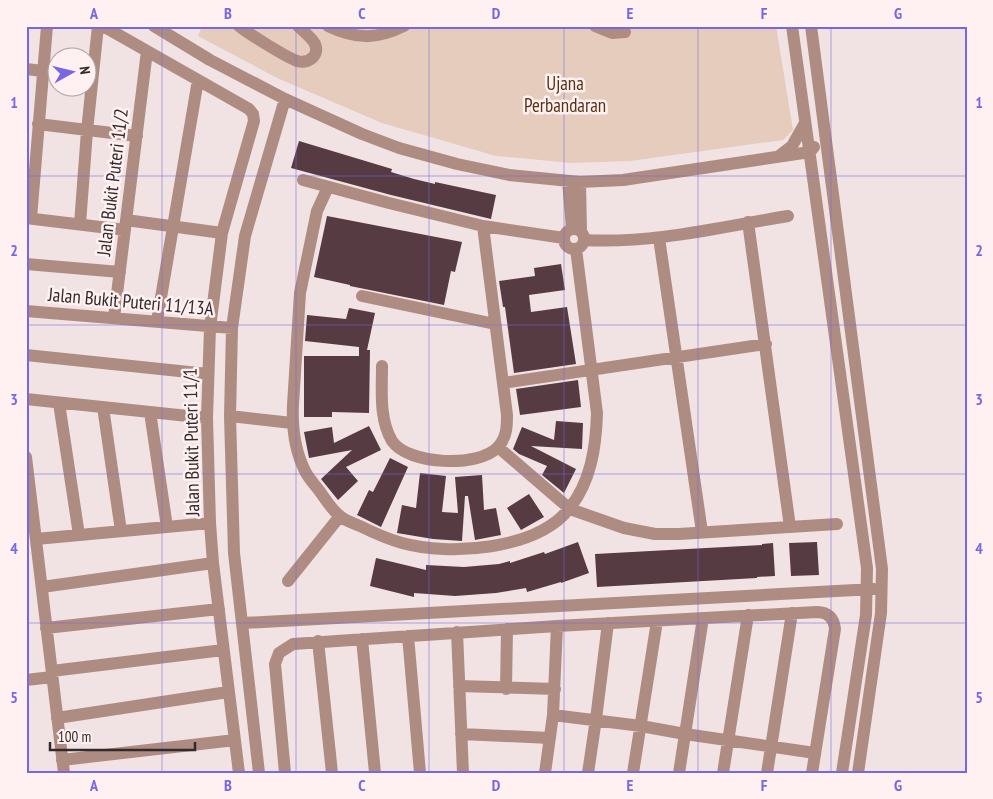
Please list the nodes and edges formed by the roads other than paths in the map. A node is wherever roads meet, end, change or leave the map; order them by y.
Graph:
1 (47, 26) edge
2 (98, 26) edge
3 (103, 26) edge
4 (154, 26) edge
5 (239, 26) edge
6 (299, 26) edge
7 (328, 26) edge
8 (404, 26) edge
9 (595, 26) edge
10 (792, 26) edge
11 (810, 26) edge
12 (174, 32) edge
13 (625, 32) dead end
14 (148, 51) junction
15 (26, 69) edge
16 (42, 72) junction
17 (198, 80) junction
18 (286, 98) junction
19 (806, 123) junction
20 (38, 124) junction
21 (824, 130) junction
22 (87, 131) junction
23 (137, 136) junction
24 (810, 152) junction
25 (779, 156) junction
26 (829, 169) junction
27 (812, 173) junction
28 (303, 180) dead end
29 (574, 181) junction
30 (328, 187) junction
31 (788, 216) dead end
32 (29, 218) edge
33 (748, 222) junction
34 (80, 224) junction
35 (126, 225) junction
36 (173, 226) junction
37 (483, 226) junction
38 (222, 233) junction
39 (575, 237) junction
40 (659, 238) junction
41 (26, 264) edge
42 (120, 272) junction
43 (362, 296) dead end
44 (26, 311) edge
45 (114, 318) junction
46 (157, 322) junction
47 (495, 324) junction
48 (210, 328) junction
49 (232, 328) junction
50 (766, 344) junction
51 (26, 355) edge
52 (678, 357) junction
53 (382, 366) dead end
54 (590, 370) junction
55 (208, 374) junction
56 (503, 383) junction
57 (26, 400) edge
58 (59, 403) junction
59 (103, 407) junction
60 (150, 412) junction
61 (230, 416) junction
62 (207, 418) junction
63 (292, 423) junction
64 (498, 447) junction
65 (26, 457) edge
66 (570, 509) junction
67 (340, 516) junction
68 (210, 523) junction
69 (837, 524) dead end
70 (167, 527) junction
71 (790, 527) junction
72 (121, 531) junction
73 (702, 532) junction
74 (79, 535) junction
75 (33, 543) edge
76 (214, 563) junction
77 (288, 581) dead end
78 (42, 588) junction
79 (881, 589) junction
80 (867, 590) junction
81 (219, 609) junction
82 (792, 613) junction
83 (748, 615) junction
84 (703, 618) junction
85 (657, 621) junction
86 (243, 623) junction
87 (608, 623) junction
88 (557, 626) junction
89 (46, 628) junction
90 (507, 629) junction
91 (457, 632) junction
92 (408, 636) junction
93 (362, 639) junction
94 (318, 641) junction
95 (223, 650) junction
96 (52, 674) junction
97 (26, 680) edge
98 (459, 686) junction
99 (506, 688) junction
100 (555, 689) junction
101 (228, 692) junction
102 (553, 715) junction
103 (57, 718) junction
104 (596, 719) junction
105 (641, 726) junction
106 (461, 734) junction
107 (685, 734) junction
108 (550, 738) junction
109 (235, 740) junction
110 (728, 741) junction
111 (771, 746) junction
112 (815, 753) junction
113 (63, 767) edge
114 (239, 773) edge
115 (260, 773) edge
116 (285, 773) edge
117 (332, 773) edge
118 (375, 773) edge
119 (420, 773) edge
120 (463, 773) edge
121 (545, 773) edge
122 (588, 773) edge
123 (633, 773) edge
124 (679, 773) edge
125 (723, 773) edge
126 (766, 773) edge
127 (812, 773) edge
128 (842, 773) edge
129 (858, 773) edge

1 - 16 street
2 - 22 street
3 - 14 street
4 - 12 street
5 - 6 street
7 - 8 street
9 - 13 street
10 - 19 street
11 - 21 street
12 - 18 street
14 - 17 street
14 - 23 street, Jalan Bukit Puteri 11/2
15 - 16 street
16 - 20 street
17 - 36 street
17 - 38 street, Jalan Bukit Puteri 11/1
18 - 29 street
18 - 49 street
19 - 24 street
19 - 25 street
20 - 22 street
20 - 32 street
21 - 24 street
21 - 26 street
22 - 23 street
22 - 34 street
23 - 35 street, Jalan Bukit Puteri 11/2
24 - 25 street
24 - 26 street
24 - 27 street
25 - 27 street
25 - 29 street
26 - 79 street
27 - 80 street
28 - 30 street
29 - 39 street
30 - 37 street
30 - 63 street
31 - 33 street
32 - 34 street
33 - 40 street
33 - 50 street
34 - 35 street
35 - 36 street
35 - 42 street, Jalan Bukit Puteri 11/2
36 - 38 street
36 - 46 street
37 - 39 street
37 - 47 street
38 - 48 street, Jalan Bukit Puteri 11/1
39 - 40 street
39 - 54 street
40 - 52 street
41 - 42 street
42 - 45 street, Jalan Bukit Puteri 11/2
43 - 47 street
44 - 45 street, Jalan Bukit Puteri 11/13A
45 - 46 street, Jalan Bukit Puteri 11/13A
46 - 48 street, Jalan Bukit Puteri 11/13A
47 - 56 street
48 - 49 street, Jalan Bukit Puteri 11/13A
48 - 55 street, Jalan Bukit Puteri 11/1
49 - 61 street
50 - 52 street
50 - 71 street
51 - 55 street
52 - 54 street
52 - 73 street
53 - 64 street
54 - 56 street
54 - 66 street
55 - 62 street, Jalan Bukit Puteri 11/1
56 - 64 street
57 - 58 street
58 - 59 street
58 - 74 street
59 - 60 street
59 - 72 street
60 - 62 street
60 - 70 street
61 - 63 street
61 - 86 street
62 - 68 street, Jalan Bukit Puteri 11/1
63 - 67 street
64 - 66 street
65 - 75 street
66 - 67 street
66 - 73 street
67 - 77 street
68 - 70 street
68 - 76 street, Jalan Bukit Puteri 11/1
69 - 71 street
70 - 72 street
71 - 73 street
72 - 74 street
74 - 75 street
75 - 78 street
76 - 78 street
76 - 81 street, Jalan Bukit Puteri 11/1
78 - 89 street
79 - 80 street
79 - 129 street
80 - 86 street
80 - 128 street
81 - 89 street
81 - 95 street, Jalan Bukit Puteri 11/1
82 - 83 street
82 - 111 street
82 - 112 street
83 - 84 street
83 - 110 street
84 - 85 street
84 - 107 street
85 - 87 street
85 - 105 street
86 - 115 street
87 - 88 street
87 - 104 street
88 - 90 street
88 - 100 street
89 - 96 street
90 - 91 street
90 - 99 street
91 - 92 street
91 - 98 street
92 - 93 street
92 - 119 street
93 - 94 street
93 - 118 street
94 - 116 street
94 - 117 street
95 - 96 street
95 - 101 street, Jalan Bukit Puteri 11/1
96 - 97 street
96 - 103 street
98 - 99 street
98 - 106 street
99 - 100 street
100 - 102 street
101 - 103 street
101 - 109 street, Jalan Bukit Puteri 11/1
102 - 104 street
102 - 108 street
103 - 113 street
104 - 105 street
104 - 122 street
105 - 107 street
105 - 123 street
106 - 108 street
106 - 120 street
107 - 110 street
107 - 124 street
108 - 121 street
109 - 113 street
109 - 114 street, Jalan Bukit Puteri 11/1
110 - 111 street
110 - 125 street
111 - 112 street
111 - 126 street
112 - 127 street

